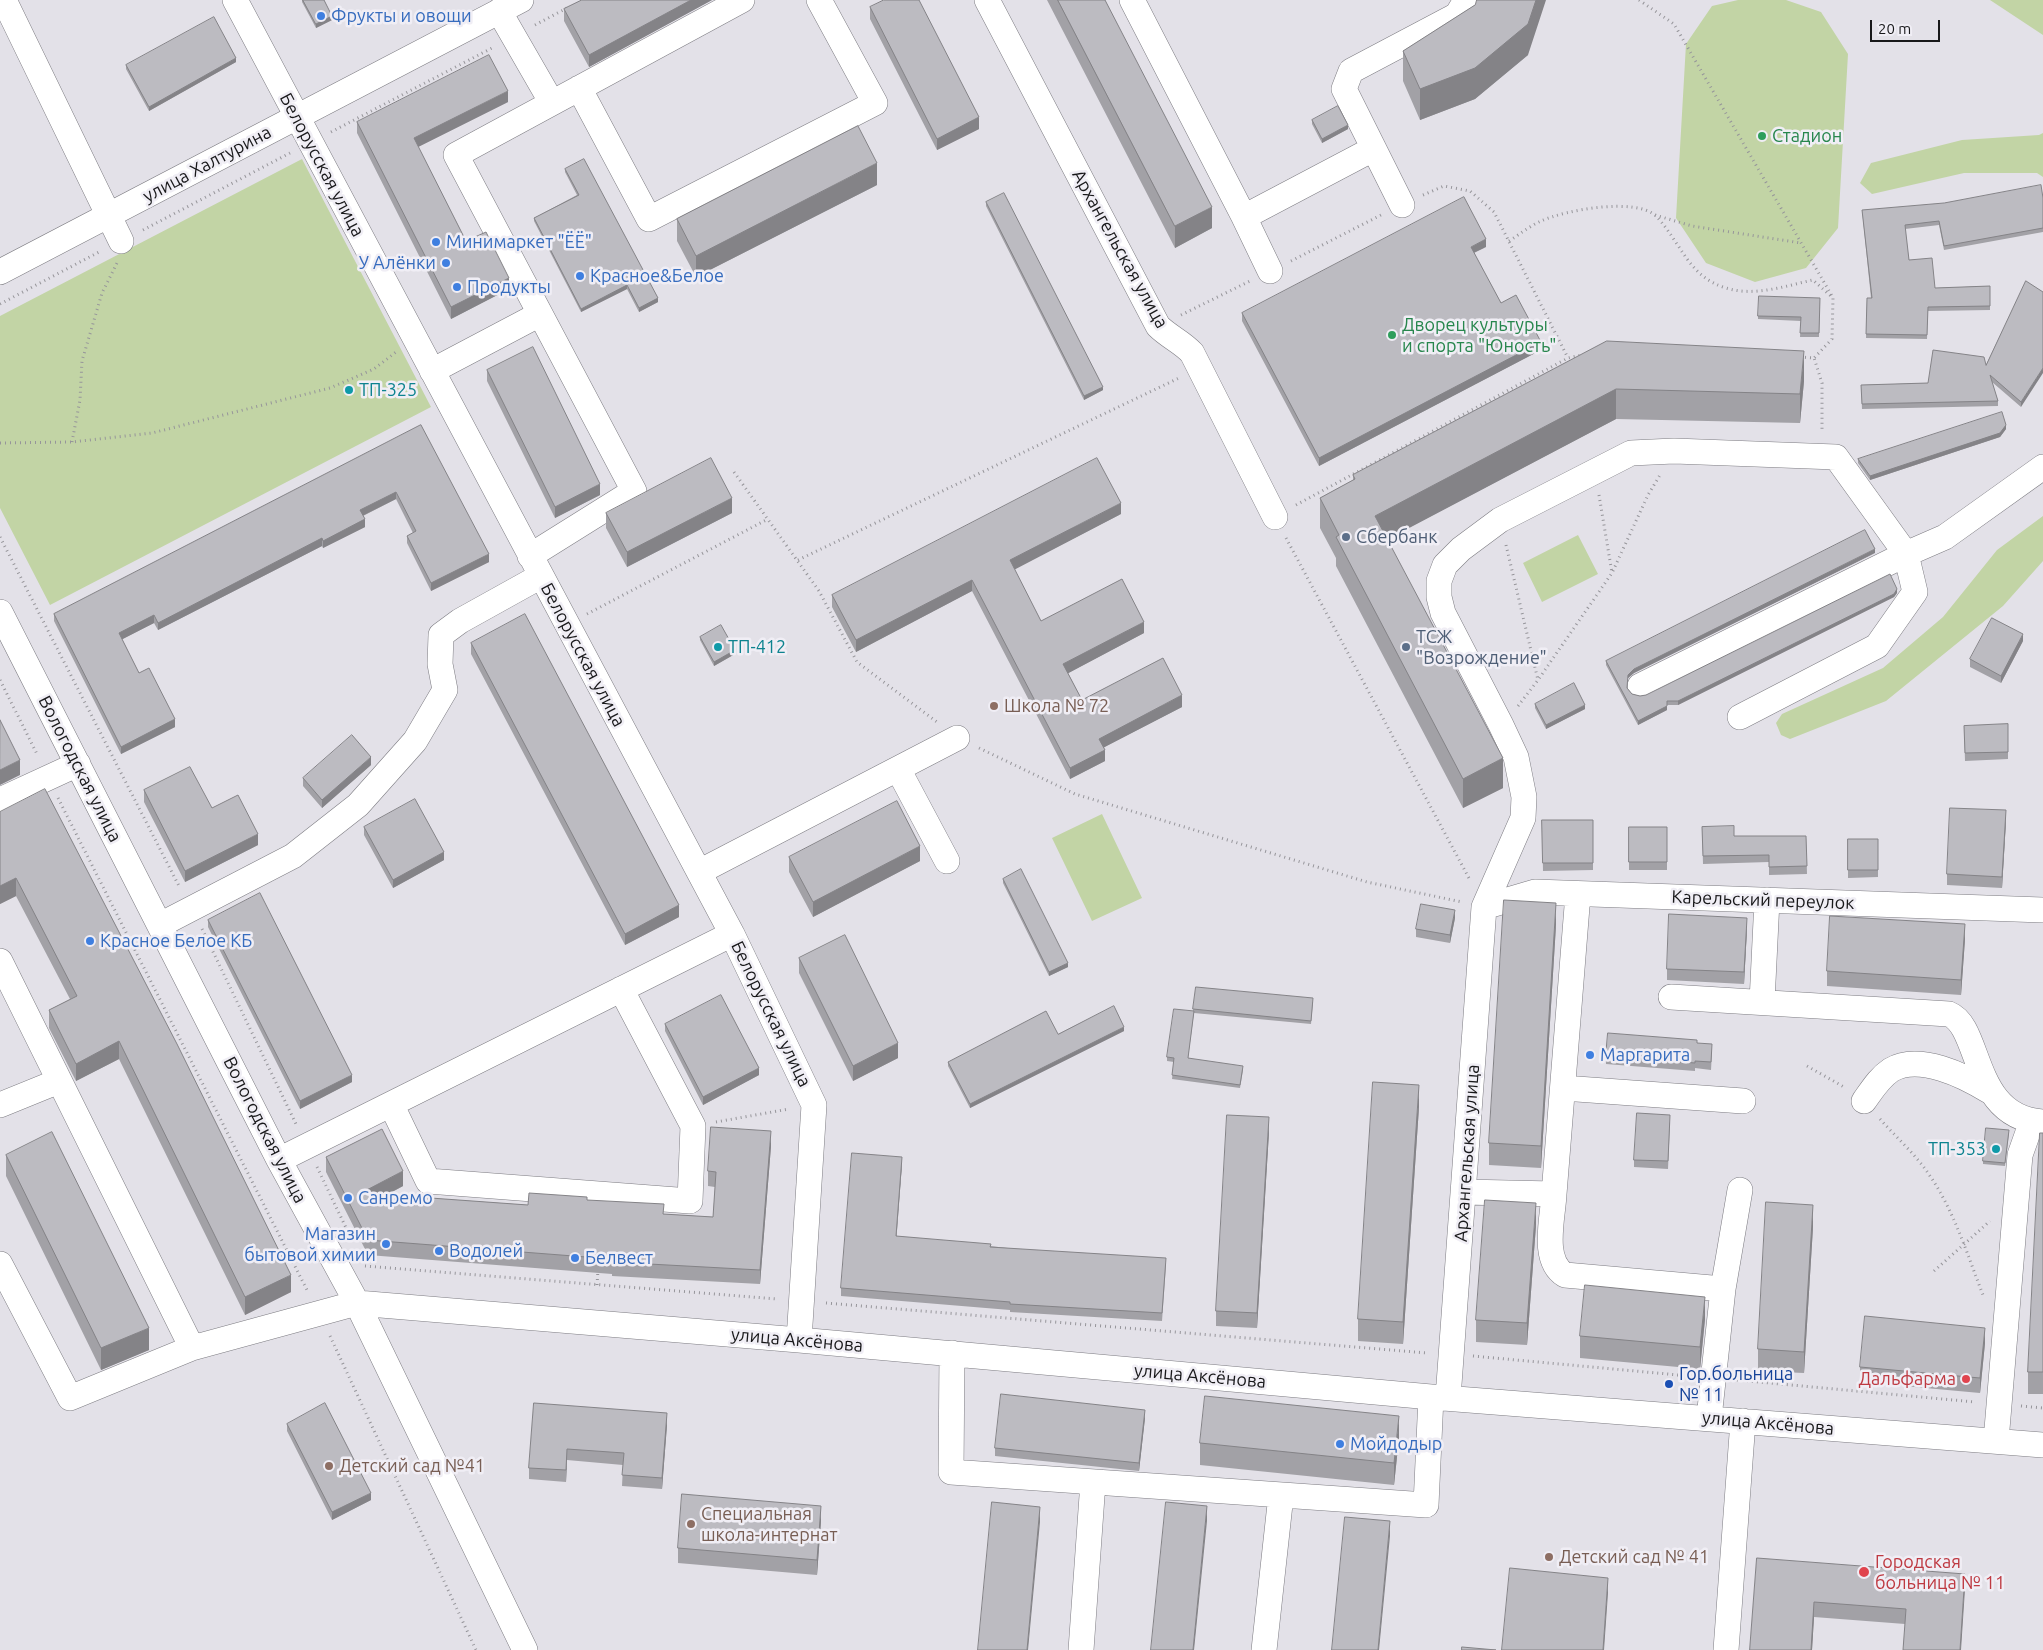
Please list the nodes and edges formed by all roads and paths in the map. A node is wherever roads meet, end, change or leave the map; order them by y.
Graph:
1 (4, 0) edge
2 (235, 0) edge
3 (742, 0) edge
4 (819, 0) edge
5 (987, 0) edge
6 (1132, 0) edge
7 (1466, 0) edge
8 (1639, 0) edge
9 (510, 6) edge
10 (579, 88) junction
11 (552, 103) junction
12 (297, 118) junction
13 (1373, 149) junction
14 (1402, 205) junction
15 (1654, 215) junction
16 (108, 216) junction
17 (1244, 217) junction
18 (1509, 240) junction
19 (122, 241) joint
20 (1801, 242) junction
21 (1270, 271) junction
22 (0, 272) edge
23 (1834, 298) junction
24 (540, 314) junction
25 (1158, 326) junction
26 (414, 337) junction
27 (1586, 354) edge
28 (1795, 357) edge
29 (1568, 358) junction
30 (1814, 358) junction
31 (1200, 367) junction
32 (432, 371) junction
33 (1822, 433) dead end
34 (72, 442) junction
35 (0, 443) edge
36 (1674, 451) junction
37 (2043, 467) edge
38 (1595, 470) junction
39 (734, 472) dead end
40 (1275, 516) junction
41 (768, 519) junction
42 (1500, 520) junction
43 (0, 537) edge
44 (1906, 554) junction
45 (798, 560) junction
46 (536, 566) junction
47 (1612, 573) junction
48 (0, 612) edge
49 (567, 624) junction
50 (0, 680) edge
51 (1538, 680) junction
52 (1640, 686) dead end
53 (1740, 717) dead end
54 (1501, 725) junction
55 (957, 738) junction
56 (78, 764) junction
57 (898, 769) junction
58 (48, 778) junction
59 (0, 800) edge
60 (946, 861) dead end
61 (699, 872) junction
62 (1578, 894) junction
63 (1767, 900) junction
64 (1484, 907) junction
65 (191, 909) junction
66 (2043, 910) edge
67 (160, 925) junction
68 (732, 934) junction
69 (0, 961) edge
70 (621, 989) junction
71 (1672, 996) dead end
72 (1762, 1002) junction
73 (1807, 1066) dead end
74 (59, 1081) junction
75 (1563, 1088) junction
76 (1989, 1090) junction
77 (1743, 1101) dead end
78 (1864, 1101) junction
79 (391, 1104) junction
80 (814, 1104) junction
81 (0, 1105) edge
82 (2038, 1122) edge
83 (693, 1126) junction
84 (307, 1146) junction
85 (279, 1160) junction
86 (1740, 1190) dead end
87 (1464, 1192) junction
88 (1554, 1194) junction
89 (2017, 1198) junction
90 (353, 1242) dead end
91 (1965, 1244) junction
92 (362, 1259) dead end
93 (0, 1264) edge
94 (599, 1266) edge
95 (1934, 1271) dead end
96 (597, 1285) junction
97 (1723, 1289) junction
98 (802, 1301) junction
99 (358, 1304) junction
100 (320, 1314) junction
101 (2007, 1318) junction
102 (799, 1340) junction
103 (192, 1348) junction
104 (952, 1354) junction
105 (1452, 1354) junction
106 (1713, 1378) junction
107 (1440, 1398) junction
108 (2000, 1404) junction
109 (2043, 1408) edge
110 (1708, 1418) junction
111 (1743, 1421) junction
112 (1996, 1441) junction
113 (2043, 1445) edge
114 (1093, 1482) junction
115 (1281, 1495) junction
116 (476, 1650) edge
117 (525, 1650) edge
118 (1081, 1650) edge
119 (1264, 1650) edge
120 (1726, 1650) edge

1 - 16 street
2 - 12 street, Белорусская улица
3 - 10 street
4 - 10 street
5 - 25 street, Архангельская улица
6 - 17 street
7 - 13 street
8 - 20 path
9 - 11 street
9 - 12 street, улица Халтурина
10 - 11 street
11 - 24 street
12 - 16 street, улица Халтурина
12 - 26 street, Белорусская улица
13 - 14 street
13 - 17 street
14 - 18 path
14 - 21 path
15 - 18 path
15 - 20 path
15 - 23 path
16 - 19 street
16 - 22 street, улица Халтурина
17 - 21 street
18 - 29 path
19 - 34 path
20 - 23 path
21 - 25 path
23 - 30 path
24 - 32 street
24 - 46 street
25 - 31 street, Архангельская улица
26 - 32 street, Белорусская улица
26 - 34 path
27 - 29 path
28 - 30 path
29 - 40 path
30 - 33 path
31 - 40 street, Архангельская улица
31 - 45 path
32 - 46 street, Белорусская улица
34 - 35 path
36 - 38 street, Архангельская улица
36 - 44 street, Архангельская улица
36 - 47 path
37 - 44 street
38 - 42 street, Архангельская улица
38 - 47 path
39 - 41 path
40 - 64 path
41 - 45 path
41 - 49 path
42 - 51 path
42 - 54 street, Архангельская улица
43 - 65 path
44 - 52 street
44 - 53 street
45 - 55 path
46 - 49 street, Белорусская улица
46 - 65 street
47 - 51 path
48 - 56 street, Вологодская улица
49 - 61 street, Белорусская улица
50 - 58 path
51 - 54 path
54 - 64 street, Архангельская улица
55 - 57 street
55 - 64 path
56 - 58 street
56 - 67 street, Вологодская улица
57 - 60 street
57 - 61 street
58 - 59 street
58 - 100 path
61 - 68 street, Белорусская улица
62 - 63 street, Карельский переулок
62 - 64 street, Карельский переулок
62 - 75 street
63 - 66 street, Карельский переулок
63 - 72 street
64 - 87 street, Архангельская улица
65 - 67 street
65 - 84 path
67 - 85 street, Вологодская улица
68 - 70 street
68 - 80 street, Белорусская улица
69 - 74 street
70 - 79 street
70 - 83 street
71 - 72 street
72 - 76 street
73 - 78 path
74 - 81 street
74 - 103 street
75 - 77 street
75 - 88 street
76 - 78 street
76 - 82 street
78 - 91 path
79 - 83 street
79 - 84 street
80 - 83 path
80 - 98 street, Белорусская улица
82 - 89 street
84 - 85 street
84 - 90 path
85 - 99 street, Вологодская улица
86 - 97 street
87 - 88 street
87 - 105 street, Архангельская улица
88 - 97 street
89 - 91 path
89 - 101 street
91 - 95 path
91 - 101 path
92 - 96 path
93 - 103 street, улица Аксёнова
94 - 96 path
96 - 98 path
97 - 106 street
98 - 102 street, Белорусская улица
98 - 105 path
99 - 100 street, улица Аксёнова
99 - 102 street, улица Аксёнова
99 - 117 street, Вологодская улица
100 - 103 street, улица Аксёнова
100 - 116 path
101 - 108 street
102 - 104 street, улица Аксёнова
104 - 107 street, улица Аксёнова
104 - 114 street
105 - 106 path
105 - 107 street, Архангельская улица
106 - 108 path
106 - 110 street
107 - 110 street, улица Аксёнова
107 - 115 street, Архангельская улица
108 - 109 path
108 - 112 street
110 - 111 street, улица Аксёнова
111 - 112 street, улица Аксёнова
111 - 120 street
112 - 113 street, улица Аксёнова
114 - 115 street
114 - 118 street
115 - 119 street

